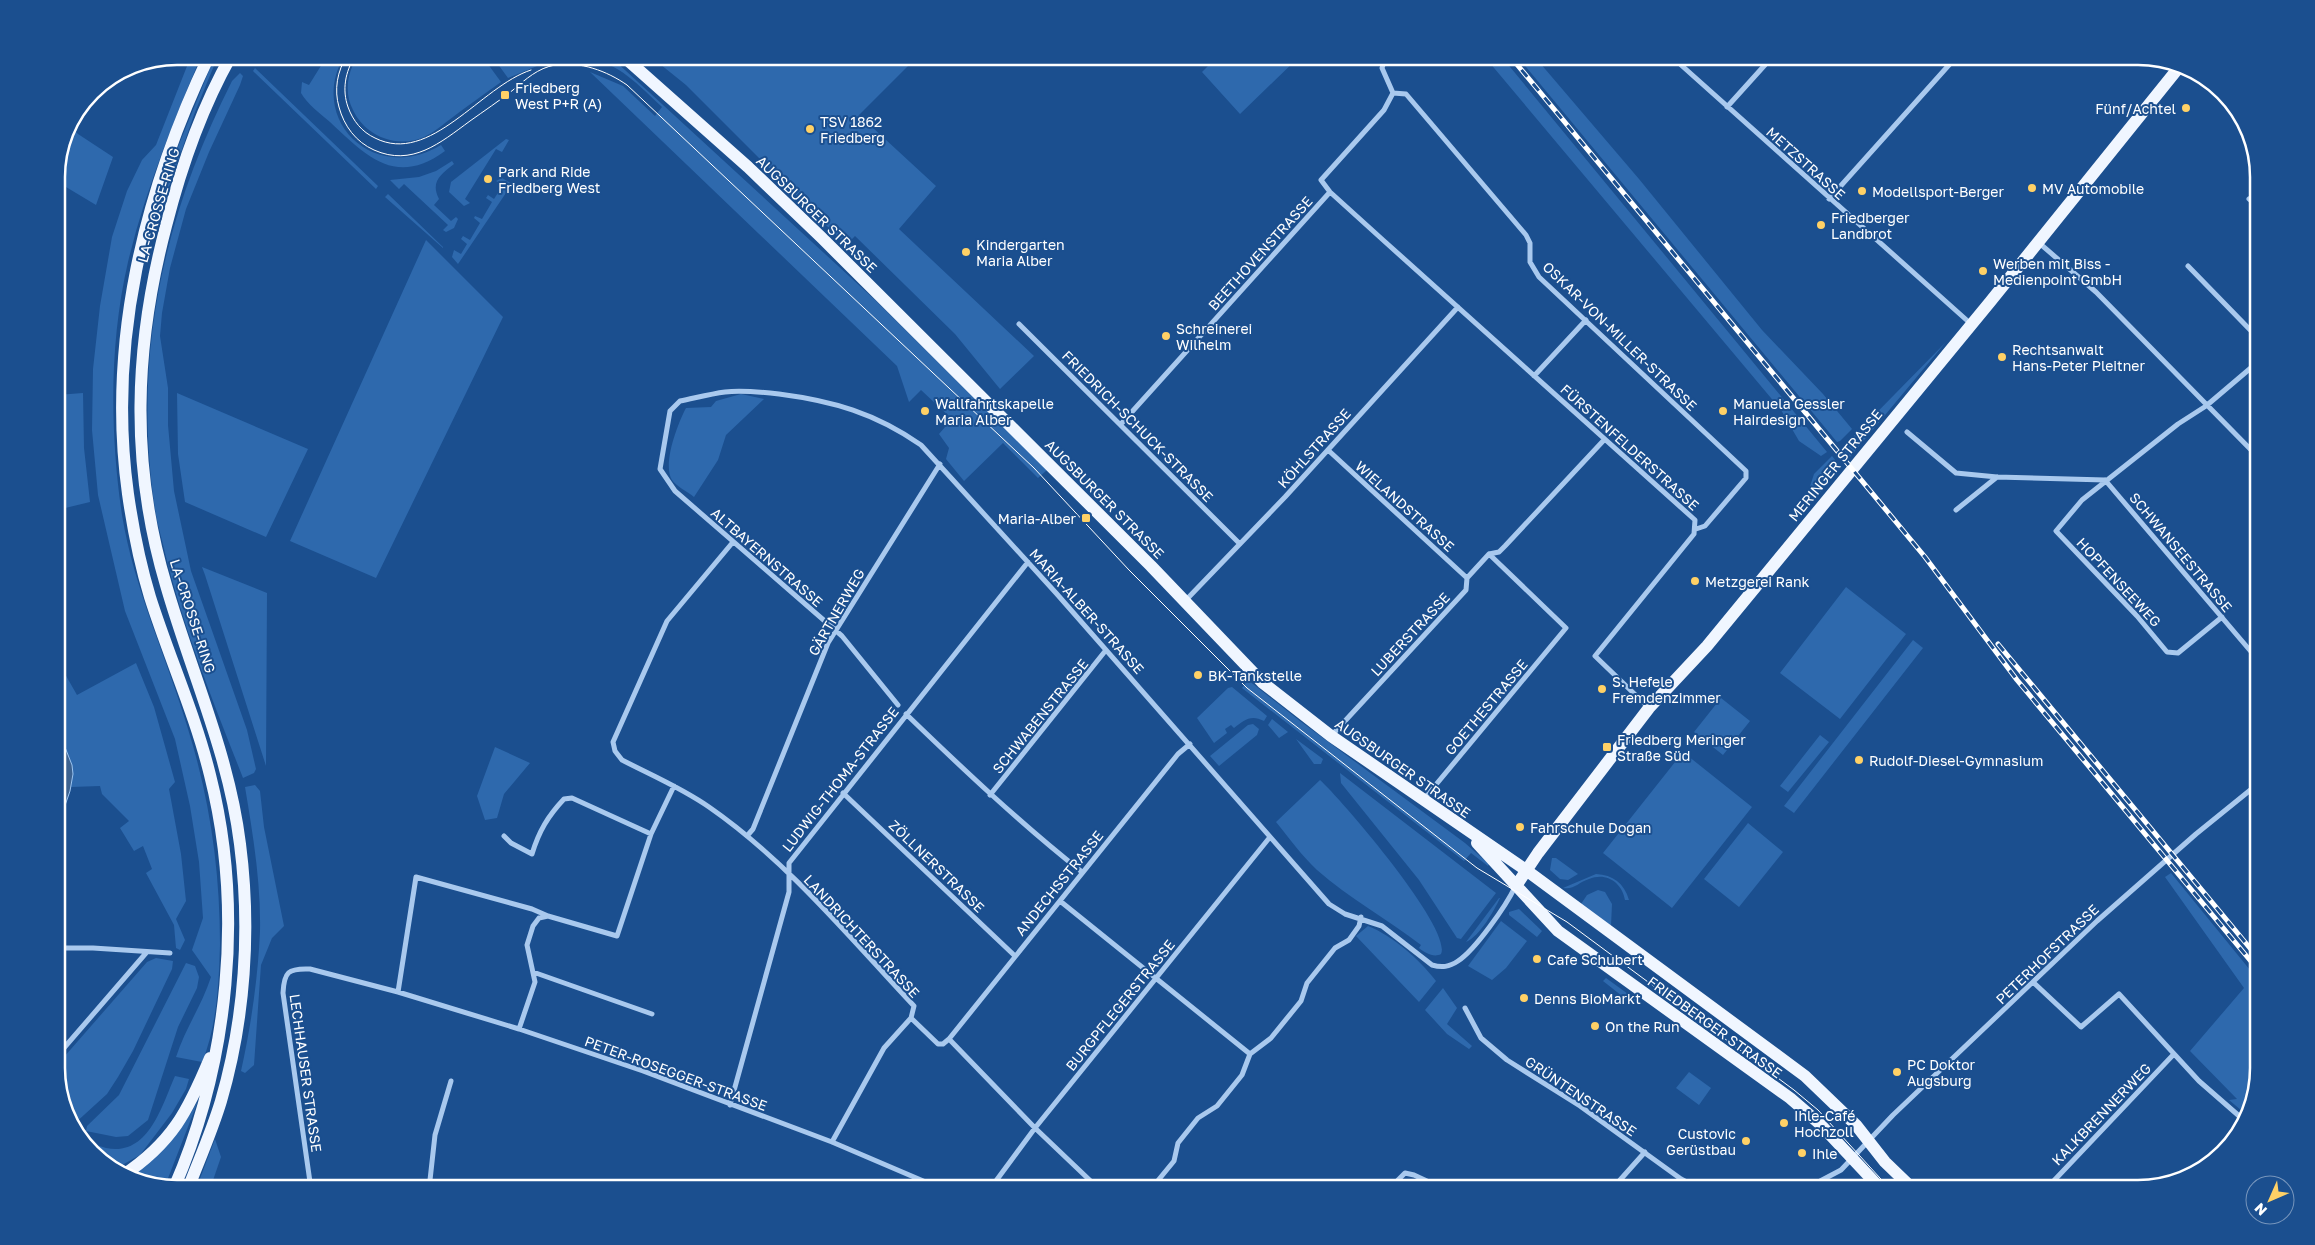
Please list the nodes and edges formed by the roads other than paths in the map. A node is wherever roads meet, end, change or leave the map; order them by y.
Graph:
1 (205, 65) edge
2 (227, 65) edge
3 (633, 65) edge
4 (1383, 65) edge
5 (1681, 65) edge
6 (1765, 65) edge
7 (1949, 65) edge
8 (2176, 72) edge
9 (1393, 93) junction
10 (1726, 107) junction
11 (1330, 192) junction
12 (1829, 199) junction
13 (2038, 242) junction
14 (2188, 266) dead end
15 (1458, 307) junction
16 (1586, 320) junction
17 (1019, 324) dead end
18 (1971, 324) junction
19 (2250, 331) edge
20 (2250, 368) edge
21 (1534, 376) junction
22 (2206, 406) junction
23 (670, 411) joint
24 (1120, 424) junction
25 (1907, 432) dead end
26 (1604, 440) junction
27 (2250, 449) edge
28 (1328, 450) junction
29 (940, 464) junction
30 (1998, 477) junction
31 (2105, 480) junction
32 (1956, 510) dead end
33 (1696, 529) junction
34 (734, 542) junction
35 (1240, 544) junction
36 (1489, 554) junction
37 (1028, 562) junction
38 (1467, 578) junction
39 (1184, 602) junction
40 (2222, 617) junction
41 (836, 630) junction
42 (1106, 650) junction
43 (2250, 651) edge
44 (898, 705) dead end
45 (1649, 708) junction
46 (906, 714) junction
47 (1331, 736) junction
48 (1190, 744) junction
49 (674, 786) junction
50 (2250, 790) edge
51 (843, 793) junction
52 (990, 796) junction
53 (1424, 800) junction
54 (1465, 830) junction
55 (651, 834) junction
56 (504, 836) dead end
57 (747, 836) junction
58 (1270, 837) junction
59 (1526, 870) junction
60 (1082, 872) junction
61 (788, 873) junction
62 (1516, 886) junction
63 (1060, 902) junction
64 (548, 916) junction
65 (1361, 917) junction
66 (65, 948) edge
67 (146, 953) junction
68 (170, 953) dead end
69 (1016, 956) junction
70 (297, 968) joint
71 (534, 972) junction
72 (1156, 978) junction
73 (2033, 982) junction
74 (398, 992) junction
75 (1465, 1008) dead end
76 (652, 1014) dead end
77 (911, 1018) junction
78 (519, 1029) junction
79 (949, 1039) junction
80 (216, 1044) junction
81 (65, 1046) edge
82 (1250, 1054) junction
83 (2173, 1055) junction
84 (451, 1081) dead end
85 (730, 1105) junction
86 (2239, 1117) edge
87 (1035, 1128) junction
88 (832, 1142) junction
89 (1860, 1150) junction
90 (1645, 1152) junction
91 (130, 1170) edge
92 (177, 1180) edge
93 (191, 1180) edge
94 (310, 1180) edge
95 (430, 1180) edge
96 (921, 1180) edge
97 (997, 1180) edge
98 (1090, 1180) edge
99 (1158, 1180) edge
100 (1398, 1180) edge
101 (1425, 1180) edge
102 (1620, 1180) edge
103 (1684, 1180) edge
104 (1825, 1180) edge
105 (1876, 1180) edge
106 (1904, 1180) edge
107 (2055, 1180) edge

1 - 80 main road, LA-CROSSE-RING
2 - 93 main road, LA-CROSSE-RING
3 - 39 main road, AUGSBURGER STRASSE
4 - 9 street
5 - 10 street, METZSTRASSE
6 - 10 street
7 - 12 street
8 - 13 main road, MERINGER STRASSE
9 - 11 street, BEETHOVENSTRASSE
9 - 16 street, OSKAR-VON-MILLER-STRASSE
10 - 12 street, METZSTRASSE
11 - 15 street, FÜRSTENFELDERSTRASSE
11 - 24 street, BEETHOVENSTRASSE
12 - 18 street, METZSTRASSE
13 - 18 main road, MERINGER STRASSE
13 - 22 street
14 - 19 street
15 - 21 street, FÜRSTENFELDERSTRASSE
15 - 28 street, KÖHLSTRASSE
16 - 21 street
16 - 33 street, OSKAR-VON-MILLER-STRASSE
17 - 24 street, FRIEDRICH-SCHUCK-STRASSE
18 - 45 main road, MERINGER STRASSE
20 - 22 street
21 - 26 street, FÜRSTENFELDERSTRASSE
22 - 27 street
22 - 31 street
23 - 29 street, MARIA-ALBER-STRASSE
23 - 34 street, ALTBAYERNSTRASSE
24 - 35 street, FRIEDRICH-SCHUCK-STRASSE
25 - 30 street
26 - 33 street, FÜRSTENFELDERSTRASSE
26 - 36 street, LUBERSTRASSE
28 - 35 street, KÖHLSTRASSE
28 - 38 street, WIELANDSTRASSE
29 - 37 street, MARIA-ALBER-STRASSE
29 - 41 street, GÄRTNERWEG
30 - 31 street
30 - 32 street
31 - 40 street, SCHWANSEESTRASSE
31 - 40 street, HOPFENSEEWEG
33 - 45 street, FÜRSTENFELDERSTRASSE
34 - 41 street, ALTBAYERNSTRASSE
34 - 49 street, LANDRICHTERSTRASSE
35 - 39 street, KÖHLSTRASSE
36 - 38 street, LUBERSTRASSE
36 - 53 street, GOETHESTRASSE
37 - 42 street, MARIA-ALBER-STRASSE
37 - 46 street, LUDWIG-THOMA-STRASSE
38 - 47 street, LUBERSTRASSE
39 - 47 main road, AUGSBURGER STRASSE
40 - 43 street, SCHWANSEESTRASSE
41 - 44 street, ALTBAYERNSTRASSE
41 - 57 street, GÄRTNERWEG
42 - 48 street, MARIA-ALBER-STRASSE
42 - 52 street, SCHWABENSTRASSE
45 - 59 main road, MERINGER STRASSE
46 - 51 street, LUDWIG-THOMA-STRASSE
46 - 52 street
47 - 53 main road, AUGSBURGER STRASSE
48 - 58 street, MARIA-ALBER-STRASSE
48 - 60 street, ANDECHSSTRASSE
49 - 55 street
49 - 57 street, LANDRICHTERSTRASSE
50 - 73 street, PETERHOFSTRASSE
51 - 61 street, LUDWIG-THOMA-STRASSE
51 - 69 street, ZÖLLNERSTRASSE
52 - 60 street
53 - 54 main road, AUGSBURGER STRASSE
54 - 59 main road, AUGSBURGER STRASSE
54 - 62 main road, FRIEDBERGER STRASSE
55 - 56 street
55 - 64 street
57 - 61 street, LANDRICHTERSTRASSE
58 - 65 street, MARIA-ALBER-STRASSE
58 - 72 street, BURGPFLEGERSTRASSE
59 - 62 main road, MERINGER STRASSE
59 - 89 main road, FRIEDBERGER STRASSE
60 - 63 street, ANDECHSSTRASSE
61 - 77 street, LANDRICHTERSTRASSE
61 - 85 street, LUDWIG-THOMA-STRASSE
62 - 65 street, MARIA-ALBER-STRASSE
62 - 89 main road, FRIEDBERGER STRASSE
63 - 69 street, ANDECHSSTRASSE
63 - 72 street
64 - 71 street
64 - 74 street
65 - 82 street
66 - 67 street
67 - 68 street
67 - 81 street
69 - 79 street, ANDECHSSTRASSE
70 - 74 street, PETER-ROSEGGER-STRASSE
70 - 94 street, LECHHAUSER STRASSE
71 - 76 street
71 - 78 street
72 - 82 street
72 - 87 street, BURGPFLEGERSTRASSE
73 - 83 street
73 - 89 street, PETERHOFSTRASSE
74 - 78 street, PETER-ROSEGGER-STRASSE
75 - 90 street, GRÜNTENSTRASSE
77 - 79 street, LANDRICHTERSTRASSE
77 - 88 street
78 - 85 street, PETER-ROSEGGER-STRASSE
79 - 87 street
80 - 91 main road
80 - 92 main road
82 - 99 street
83 - 86 street
83 - 107 street, KALKBRENNERWEG
84 - 95 street
85 - 88 street, PETER-ROSEGGER-STRASSE
87 - 97 street, BURGPFLEGERSTRASSE
87 - 98 street
88 - 96 street, PETER-ROSEGGER-STRASSE
89 - 104 street
89 - 105 main road, FRIEDBERGER STRASSE
89 - 106 main road, FRIEDBERGER STRASSE
90 - 102 street
90 - 103 street, GRÜNTENSTRASSE
100 - 101 street

